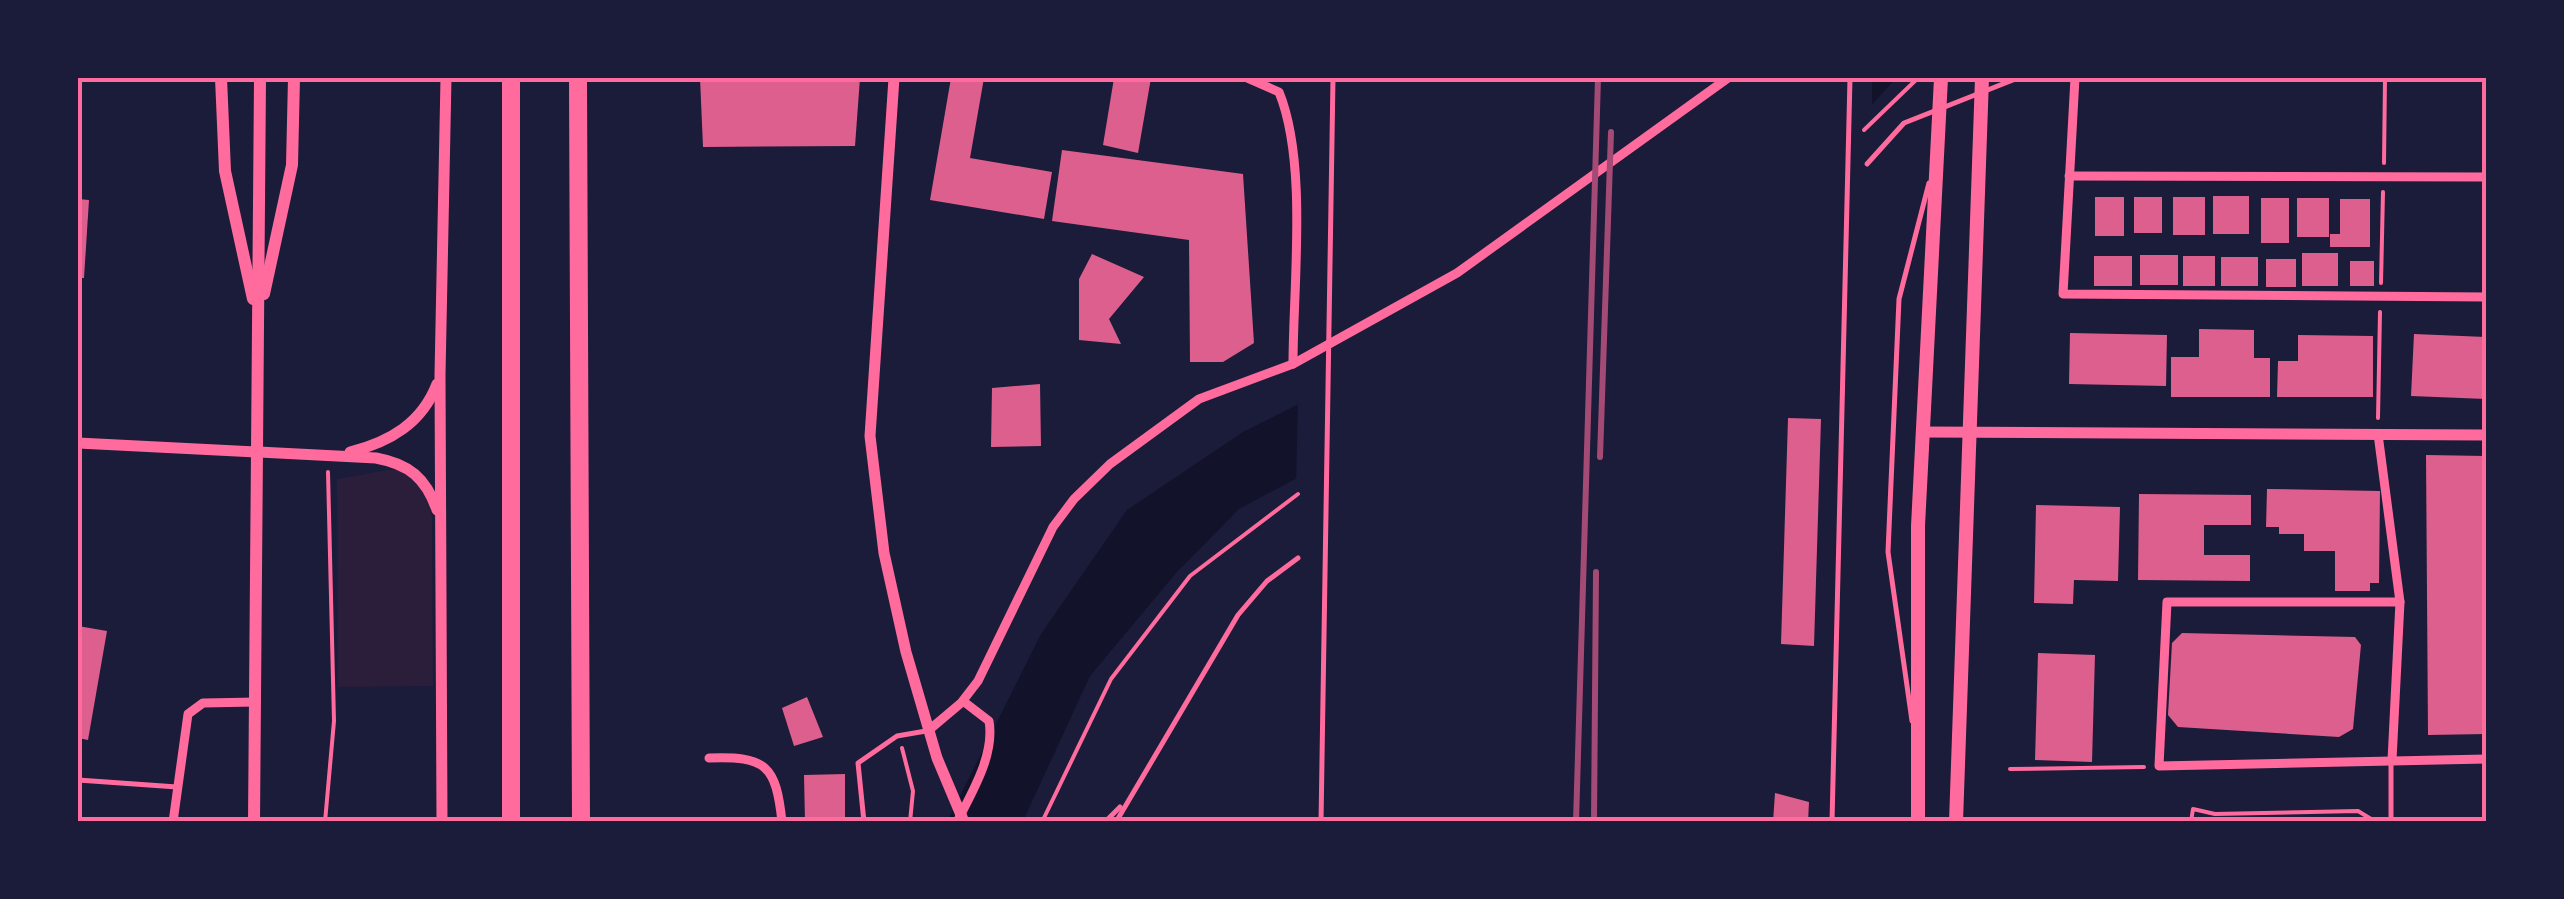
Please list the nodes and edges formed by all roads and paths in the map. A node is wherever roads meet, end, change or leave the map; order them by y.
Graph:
1 (222, 78) edge
2 (260, 78) edge
3 (294, 78) edge
4 (446, 78) edge
5 (511, 78) edge
6 (578, 78) edge
7 (894, 78) edge
8 (1247, 78) edge
9 (1333, 78) edge
10 (1728, 78) edge
11 (1850, 78) edge
12 (1918, 78) edge
13 (1941, 78) edge
14 (1982, 78) edge
15 (2018, 78) edge
16 (2075, 78) edge
17 (2386, 78) edge
18 (1864, 130) dead end
19 (1936, 156) junction
20 (1867, 164) dead end
21 (2069, 176) junction
22 (2384, 176) junction
23 (2486, 177) edge
24 (2380, 297) junction
25 (2486, 297) edge
26 (258, 321) junction
27 (1292, 364) junction
28 (440, 375) junction
29 (1924, 432) junction
30 (1966, 433) junction
31 (2378, 434) junction
32 (2486, 435) edge
33 (78, 443) edge
34 (256, 451) junction
35 (327, 454) junction
36 (341, 455) junction
37 (1298, 494) dead end
38 (441, 520) junction
39 (1298, 558) dead end
40 (2400, 602) junction
41 (963, 701) junction
42 (256, 702) junction
43 (929, 730) junction
44 (897, 736) junction
45 (709, 758) dead end
46 (2486, 759) edge
47 (2392, 760) junction
48 (2159, 766) junction
49 (1919, 769) junction
50 (2010, 769) dead end
51 (78, 780) edge
52 (176, 787) junction
53 (1126, 802) junction
54 (173, 822) edge
55 (254, 822) edge
56 (325, 822) edge
57 (442, 822) edge
58 (511, 822) edge
59 (582, 822) edge
60 (782, 822) edge
61 (864, 822) edge
62 (910, 822) edge
63 (961, 822) edge
64 (1042, 822) edge
65 (1104, 822) edge
66 (1116, 822) edge
67 (1320, 822) edge
68 (1832, 822) edge
69 (1918, 822) edge
70 (1956, 822) edge
71 (2191, 822) edge
72 (2376, 822) edge
73 (2390, 822) edge

1 - 26 main road
2 - 26 main road
3 - 26 main road
4 - 28 street
5 - 58 highway
6 - 59 highway
7 - 43 street
8 - 27 street
9 - 67 lane
10 - 27 street
11 - 68 lane
12 - 18 path
13 - 19 main road
14 - 30 main road
15 - 20 lane
16 - 21 street
17 - 22 path
19 - 29 main road
19 - 49 lane
21 - 22 street
21 - 24 street
22 - 23 street
22 - 24 path
24 - 25 street
24 - 31 path
26 - 34 main road
27 - 41 street
28 - 36 street
28 - 38 street
29 - 30 street
29 - 49 main road
30 - 31 street
30 - 70 main road
31 - 32 street
31 - 40 street
33 - 34 street
34 - 35 street
34 - 42 main road
35 - 36 street
35 - 56 path
36 - 38 street
37 - 64 path
38 - 57 street
39 - 53 lane
40 - 47 street
40 - 48 street
41 - 43 street
41 - 63 street
42 - 52 street
42 - 55 main road
43 - 44 lane
43 - 63 street
44 - 61 lane
44 - 62 path
45 - 60 street
46 - 47 street
47 - 48 street
47 - 73 lane
48 - 50 path
49 - 69 main road
51 - 52 lane
52 - 54 street
53 - 65 lane
53 - 66 lane
71 - 72 path

